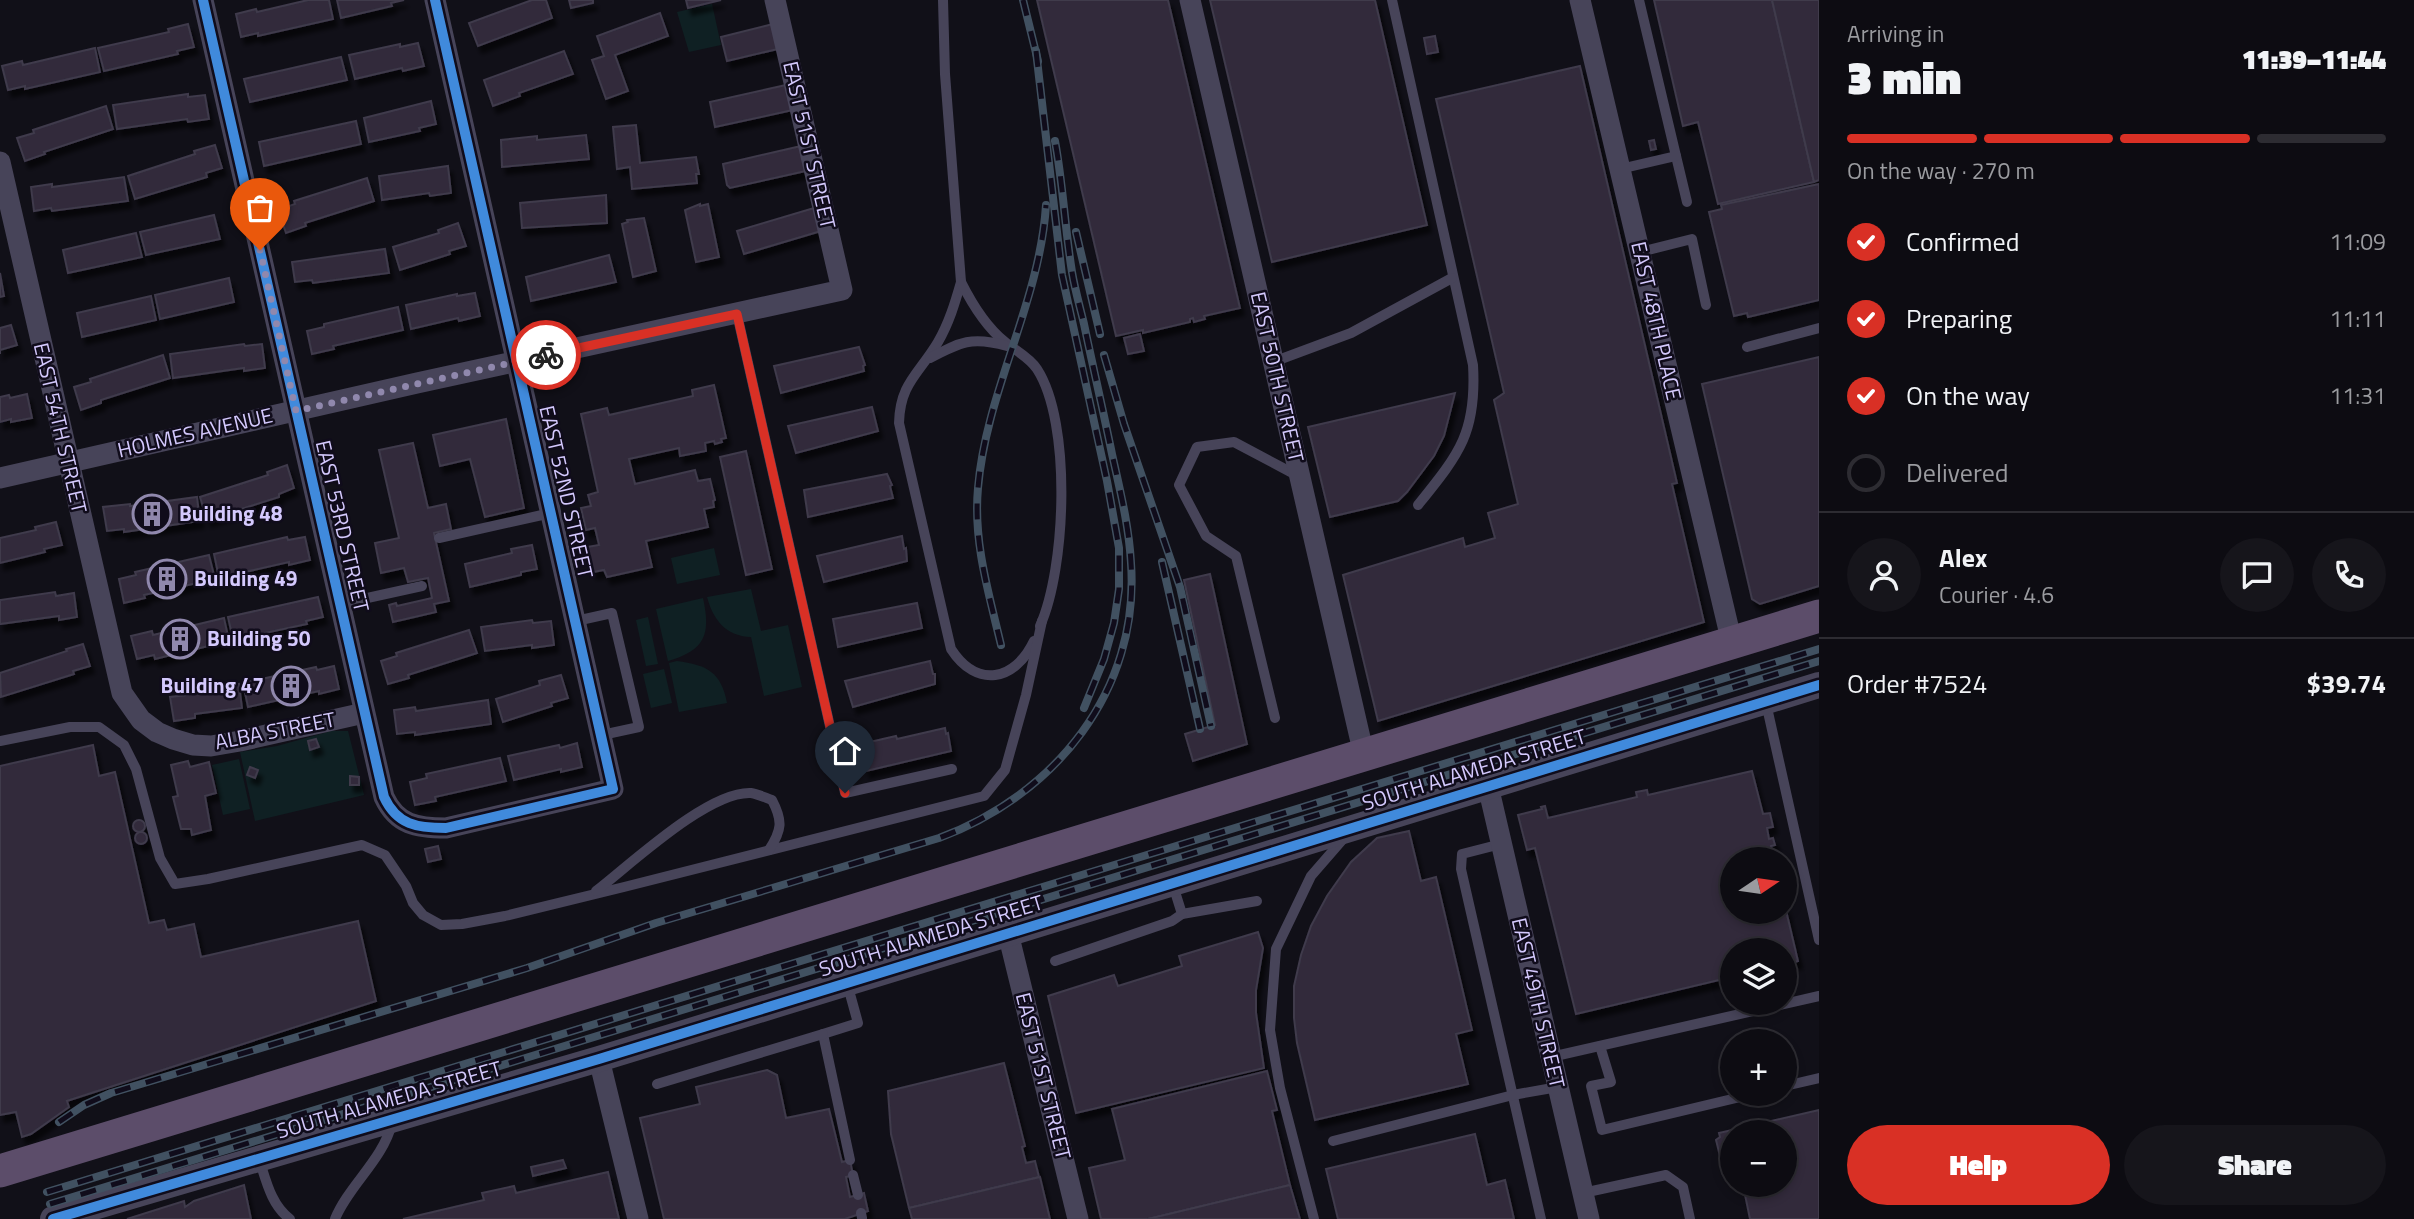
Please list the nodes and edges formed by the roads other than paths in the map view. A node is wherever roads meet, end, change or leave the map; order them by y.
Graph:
1 (203, 0) edge
2 (435, 0) edge
3 (775, 0) edge
4 (943, 0) edge
5 (1190, 0) edge
6 (1392, 0) edge
7 (1580, 0) edge
8 (1639, 0) edge
9 (1676, 156) junction
10 (0, 162) edge
11 (1620, 169) junction
12 (1687, 202) dead end
13 (1640, 252) junction
14 (1452, 278) junction
15 (961, 282) junction
16 (842, 290) joint
17 (1706, 305) dead end
18 (737, 314) junction
19 (1819, 328) edge
20 (1013, 347) junction
21 (1747, 347) dead end
22 (517, 361) junction
23 (925, 361) junction
24 (1273, 362) junction
25 (296, 411) junction
26 (68, 462) junction
27 (1300, 477) junction
28 (0, 478) edge
29 (1418, 505) dead end
30 (551, 513) junction
31 (439, 538) dead end
32 (422, 586) dead end
33 (340, 604) junction
34 (1819, 616) edge
35 (576, 621) junction
36 (1042, 621) junction
37 (1732, 643) junction
38 (1819, 685) edge
39 (122, 693) joint
40 (1765, 702) junction
41 (364, 713) junction
42 (1275, 718) dead end
43 (601, 735) junction
44 (0, 741) edge
45 (1364, 755) junction
46 (952, 769) dead end
47 (1488, 786) junction
48 (613, 789) joint
49 (1353, 827) junction
50 (1502, 844) junction
51 (769, 850) junction
52 (1172, 882) junction
53 (591, 895) junction
54 (1256, 901) dead end
55 (1182, 914) junction
56 (1009, 933) junction
57 (1819, 940) edge
58 (1055, 961) dead end
59 (847, 982) junction
60 (1819, 996) edge
61 (822, 1034) junction
62 (1600, 1046) junction
63 (1551, 1057) junction
64 (599, 1059) junction
65 (1819, 1078) edge
66 (1797, 1083) edge
67 (657, 1084) dead end
68 (1558, 1087) junction
69 (1513, 1095) junction
70 (1720, 1102) edge
71 (393, 1119) junction
72 (1333, 1141) dead end
73 (259, 1159) junction
74 (850, 1160) dead end
75 (0, 1171) edge
76 (853, 1175) dead end
77 (1583, 1193) junction
78 (858, 1195) dead end
79 (53, 1219) edge
80 (290, 1219) edge
81 (335, 1219) edge
82 (638, 1219) edge
83 (1078, 1219) edge
84 (1314, 1219) edge
85 (1541, 1219) edge
86 (1589, 1219) edge
87 (1690, 1219) edge

1 - 25 street, EAST 53RD STREET
2 - 22 street, EAST 52ND STREET
3 - 16 street, EAST 51ST STREET
4 - 15 lane
5 - 24 street, EAST 50TH STREET
6 - 14 lane
7 - 11 street, EAST 48TH PLACE
8 - 9 lane
9 - 11 lane
9 - 12 lane
10 - 26 street, EAST 54TH STREET
11 - 13 street, EAST 48TH PLACE
13 - 17 lane
13 - 37 street, EAST 48TH PLACE
14 - 24 lane
14 - 29 lane
15 - 20 lane
15 - 23 lane
16 - 18 street, HOLMES AVENUE
18 - 22 street, HOLMES AVENUE
18 - 46 lane
19 - 21 lane
20 - 23 lane
20 - 36 lane
22 - 25 street, HOLMES AVENUE
22 - 30 street, EAST 52ND STREET
23 - 36 lane
24 - 27 street, EAST 50TH STREET
25 - 26 street, HOLMES AVENUE
25 - 33 street, EAST 53RD STREET
26 - 28 street, HOLMES AVENUE
26 - 39 street, EAST 54TH STREET
27 - 42 lane
27 - 45 street, EAST 50TH STREET
30 - 31 lane
30 - 35 street, EAST 52ND STREET
32 - 33 lane
33 - 41 street, EAST 53RD STREET
34 - 37 main road, SOUTH ALAMEDA STREET
35 - 43 street, EAST 52ND STREET
35 - 43 lane
36 - 51 lane
37 - 45 main road, SOUTH ALAMEDA STREET
38 - 40 street, SOUTH ALAMEDA STREET
39 - 41 street, ALBA STREET
40 - 47 street, SOUTH ALAMEDA STREET
40 - 57 lane
41 - 48 street, EAST 53RD STREET
43 - 48 street, EAST 52ND STREET
44 - 53 lane
45 - 75 main road, SOUTH ALAMEDA STREET
47 - 49 street, SOUTH ALAMEDA STREET
47 - 50 street, EAST 49TH STREET
49 - 52 street, SOUTH ALAMEDA STREET
49 - 84 lane
50 - 63 street, EAST 49TH STREET
50 - 69 lane
51 - 53 lane
51 - 53 lane
52 - 55 lane
52 - 56 street, SOUTH ALAMEDA STREET
54 - 55 lane
55 - 58 lane
56 - 59 street, SOUTH ALAMEDA STREET
56 - 83 street, EAST 51ST STREET
59 - 61 lane
59 - 64 street, SOUTH ALAMEDA STREET
60 - 62 lane
61 - 67 lane
61 - 74 lane
62 - 63 lane
62 - 70 lane
63 - 68 street, EAST 49TH STREET
64 - 71 street, SOUTH ALAMEDA STREET
64 - 82 street
65 - 66 lane
68 - 69 lane
68 - 77 street, EAST 49TH STREET
69 - 72 lane
69 - 85 lane
71 - 73 street, SOUTH ALAMEDA STREET
71 - 81 lane
73 - 79 street, SOUTH ALAMEDA STREET
73 - 80 lane
76 - 78 lane
77 - 86 street, EAST 49TH STREET
77 - 87 lane

